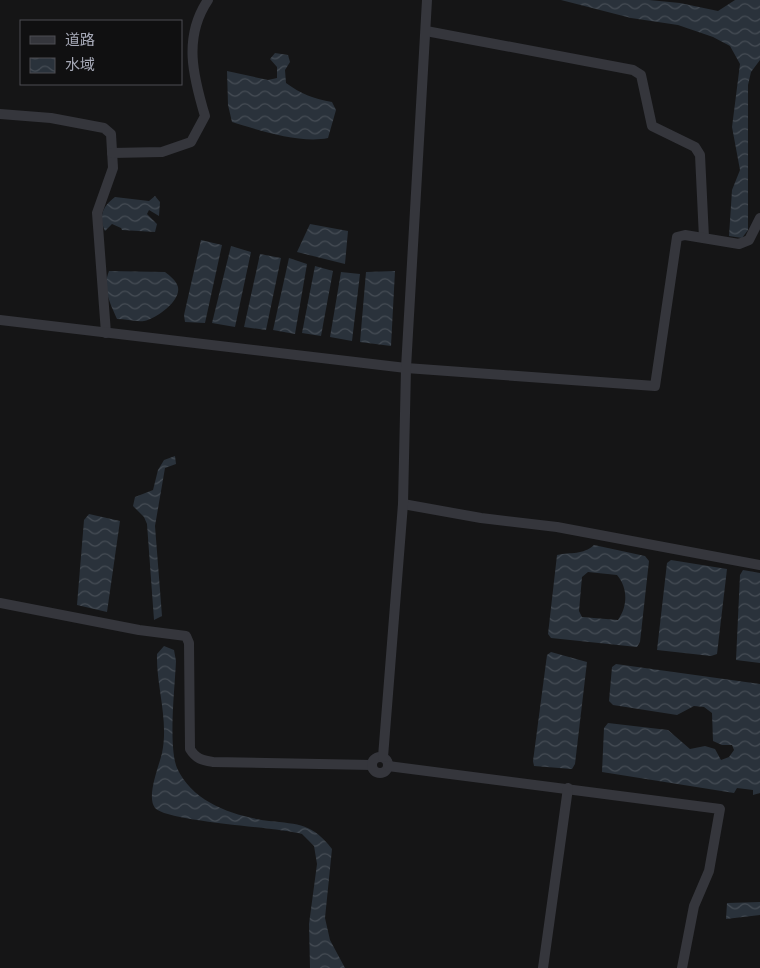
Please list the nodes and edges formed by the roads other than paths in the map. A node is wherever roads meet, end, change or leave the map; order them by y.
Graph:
1 (208, 0) edge
2 (428, 0) edge
3 (426, 31) junction
4 (0, 114) edge
5 (112, 154) junction
6 (760, 218) edge
7 (704, 238) junction
8 (0, 320) edge
9 (106, 333) junction
10 (406, 368) junction
11 (403, 504) junction
12 (760, 565) edge
13 (0, 602) edge
14 (386, 761) junction
15 (568, 788) junction
16 (543, 968) edge
17 (682, 968) edge

1 - 5 street
2 - 3 street
3 - 7 street
3 - 10 street
4 - 5 street
5 - 9 street
6 - 7 street
7 - 10 street
8 - 9 street
9 - 10 street
10 - 11 street
11 - 12 street
11 - 14 street
13 - 14 street
14 - 15 street
15 - 16 street
15 - 17 street

